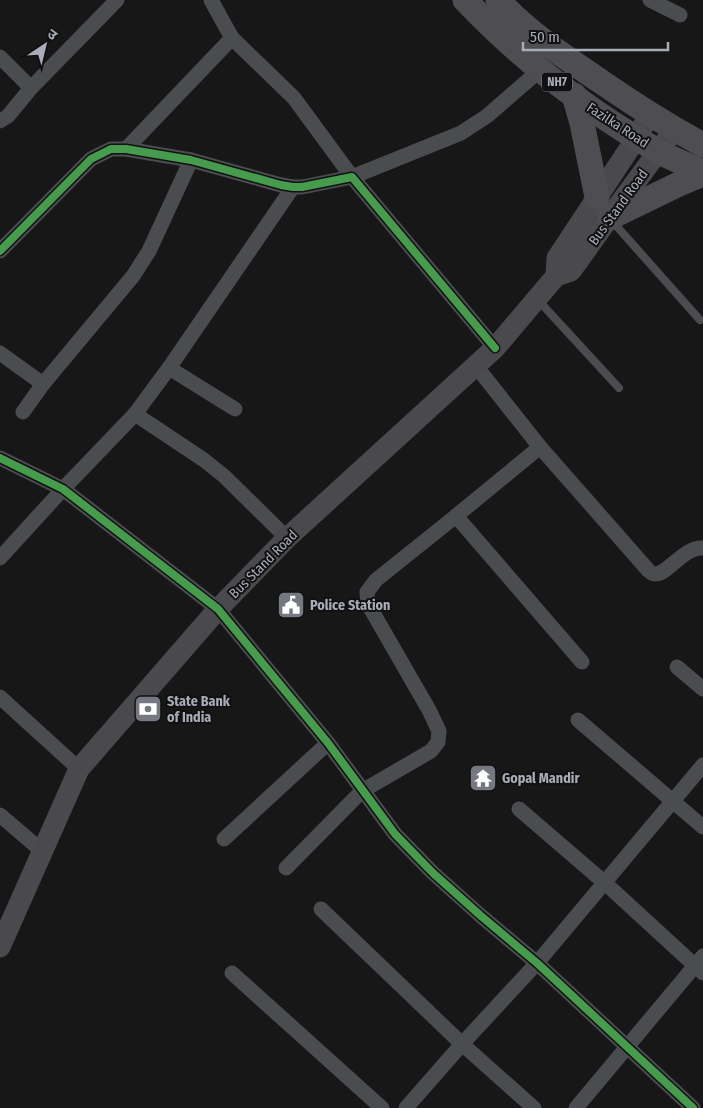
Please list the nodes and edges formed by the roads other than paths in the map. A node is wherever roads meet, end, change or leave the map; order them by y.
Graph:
1 (117, 0) edge
2 (211, 0) edge
3 (465, 0) edge
4 (650, 0) edge
5 (507, 3) edge
6 (680, 15) dead end
7 (232, 38) junction
8 (0, 57) edge
9 (540, 70) junction
10 (31, 88) junction
11 (574, 95) junction
12 (650, 114) junction
13 (0, 121) edge
14 (674, 130) junction
15 (636, 137) junction
16 (703, 145) edge
17 (126, 149) junction
18 (659, 151) junction
19 (191, 160) junction
20 (703, 173) edge
21 (352, 177) junction
22 (293, 187) junction
23 (603, 207) junction
24 (0, 251) edge
25 (536, 299) junction
26 (700, 320) dead end
27 (496, 348) junction
28 (0, 353) edge
29 (476, 366) junction
30 (169, 368) junction
31 (42, 384) junction
32 (619, 388) dead end
33 (235, 409) dead end
34 (23, 412) dead end
35 (134, 414) junction
36 (540, 447) junction
37 (0, 458) edge
38 (63, 489) junction
39 (456, 516) junction
40 (287, 538) junction
41 (703, 548) edge
42 (0, 558) edge
43 (218, 609) junction
44 (582, 662) dead end
45 (677, 667) dead end
46 (703, 689) edge
47 (0, 697) edge
48 (578, 720) dead end
49 (328, 743) junction
50 (703, 765) edge
51 (79, 769) junction
52 (362, 791) junction
53 (672, 801) junction
54 (519, 809) dead end
55 (0, 815) edge
56 (703, 827) edge
57 (224, 839) dead end
58 (42, 851) junction
59 (286, 868) dead end
60 (605, 883) junction
61 (321, 909) dead end
62 (0, 947) edge
63 (537, 963) junction
64 (700, 965) edge
65 (232, 973) dead end
66 (462, 1044) junction
67 (627, 1048) junction
68 (382, 1108) edge
69 (406, 1108) edge
70 (534, 1108) edge
71 (576, 1108) edge
72 (693, 1108) edge

1 - 10 street
2 - 7 street
3 - 9 highway, Fazilka Road / NH7
4 - 6 street
5 - 12 highway, Fazilka Road / NH7
7 - 17 street
7 - 21 street
8 - 10 street
9 - 11 highway, Fazilka Road / NH7
9 - 21 street
10 - 13 street
11 - 15 highway, Fazilka Road / NH7
11 - 23 highway
12 - 14 highway, Fazilka Road / NH7
12 - 15 main road, Bus Stand Road
14 - 16 highway, NH7
14 - 18 main road, Bus Stand Road
15 - 18 highway, Fazilka Road / NH7
15 - 23 main road, Bus Stand Road
17 - 19 street
17 - 24 street
18 - 20 highway, NH7
18 - 23 main road, Bus Stand Road
19 - 22 street
19 - 31 street
20 - 23 highway
21 - 22 street
21 - 27 street
22 - 30 street
23 - 25 main road, Bus Stand Road
23 - 26 lane
25 - 27 main road, Bus Stand Road
25 - 32 lane
27 - 29 main road, Bus Stand Road
28 - 31 street
29 - 36 street
29 - 40 main road, Bus Stand Road
30 - 33 street
30 - 35 street
31 - 34 street
35 - 38 street
35 - 40 street
36 - 39 street
36 - 41 street
37 - 38 street
38 - 42 street
38 - 43 street
39 - 44 street
39 - 52 street
40 - 43 main road, Bus Stand Road
43 - 49 street
43 - 51 main road, Bus Stand Road
45 - 46 street
47 - 51 street
48 - 53 street
49 - 52 street
49 - 57 street
50 - 53 street
51 - 58 main road, Bus Stand Road
52 - 59 street
52 - 63 street
53 - 56 street
53 - 60 street
54 - 60 street
55 - 58 street
58 - 62 main road, Bus Stand Road
60 - 63 street
60 - 64 street
61 - 66 street
63 - 66 street
63 - 67 street
64 - 67 street
65 - 68 street
66 - 69 street
66 - 70 street
67 - 71 street
67 - 72 street

